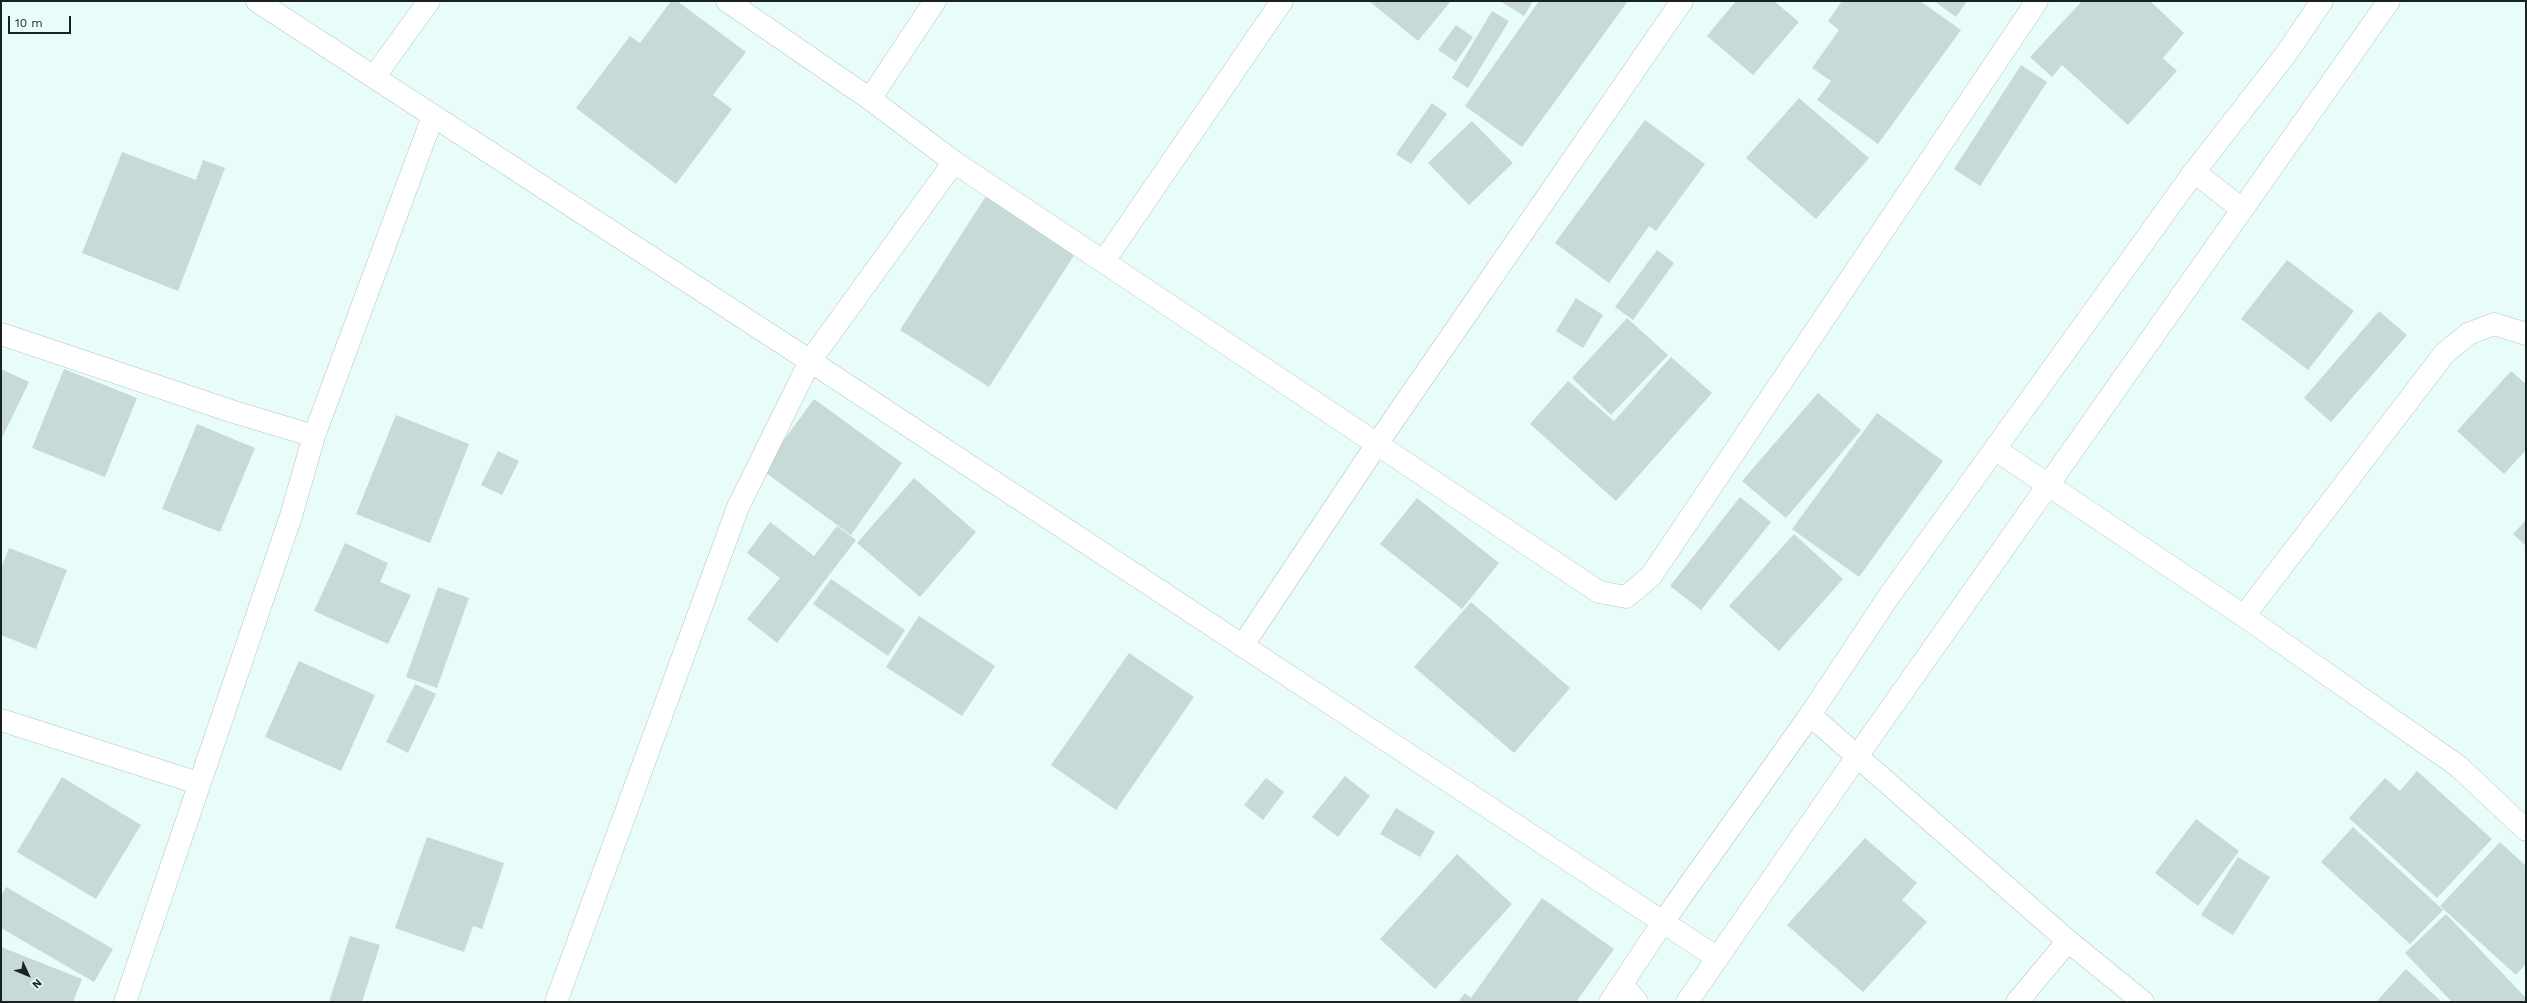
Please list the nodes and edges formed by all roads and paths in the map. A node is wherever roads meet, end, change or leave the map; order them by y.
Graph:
1 (256, 1) edge
2 (429, 1) edge
3 (727, 1) edge
4 (935, 1) edge
5 (1282, 1) edge
6 (1682, 1) edge
7 (2037, 1) edge
8 (2322, 1) edge
9 (2389, 1) edge
10 (374, 77) junction
11 (870, 99) junction
12 (433, 116) junction
13 (954, 162) junction
14 (2194, 172) junction
15 (2242, 209) junction
16 (1104, 261) junction
17 (1, 334) edge
18 (2526, 334) edge
19 (810, 361) junction
20 (314, 436) junction
21 (1377, 444) junction
22 (1996, 450) junction
23 (2048, 484) junction
24 (2244, 616) junction
25 (1243, 645) junction
26 (1810, 715) junction
27 (1, 720) edge
28 (1858, 755) junction
29 (198, 783) junction
30 (2526, 830) edge
31 (1663, 922) junction
32 (2068, 941) junction
33 (1716, 957) junction
34 (1622, 984) junction
35 (125, 1002) edge
36 (556, 1002) edge
37 (1610, 1002) edge
38 (1637, 1002) edge
39 (1687, 1002) edge
40 (2017, 1002) edge
41 (2143, 1002) edge

1 - 10 street
2 - 10 street
3 - 11 street
4 - 11 street
5 - 16 street
6 - 21 street
7 - 21 street
8 - 14 street
9 - 15 street
10 - 12 street
11 - 13 street
12 - 19 street
12 - 20 street
13 - 16 street
13 - 19 street
14 - 15 street
14 - 22 street
15 - 23 street
16 - 21 street
17 - 20 street
18 - 24 street
19 - 25 street
19 - 36 street
20 - 29 street
21 - 25 street
22 - 23 street
22 - 26 street
23 - 24 street
23 - 28 street
24 - 30 street
25 - 31 street
26 - 28 street
26 - 31 street
27 - 29 street
28 - 32 street
28 - 33 street
29 - 35 street
31 - 33 street
31 - 34 street
32 - 40 street
32 - 41 street
33 - 39 street
34 - 37 street
34 - 38 street

